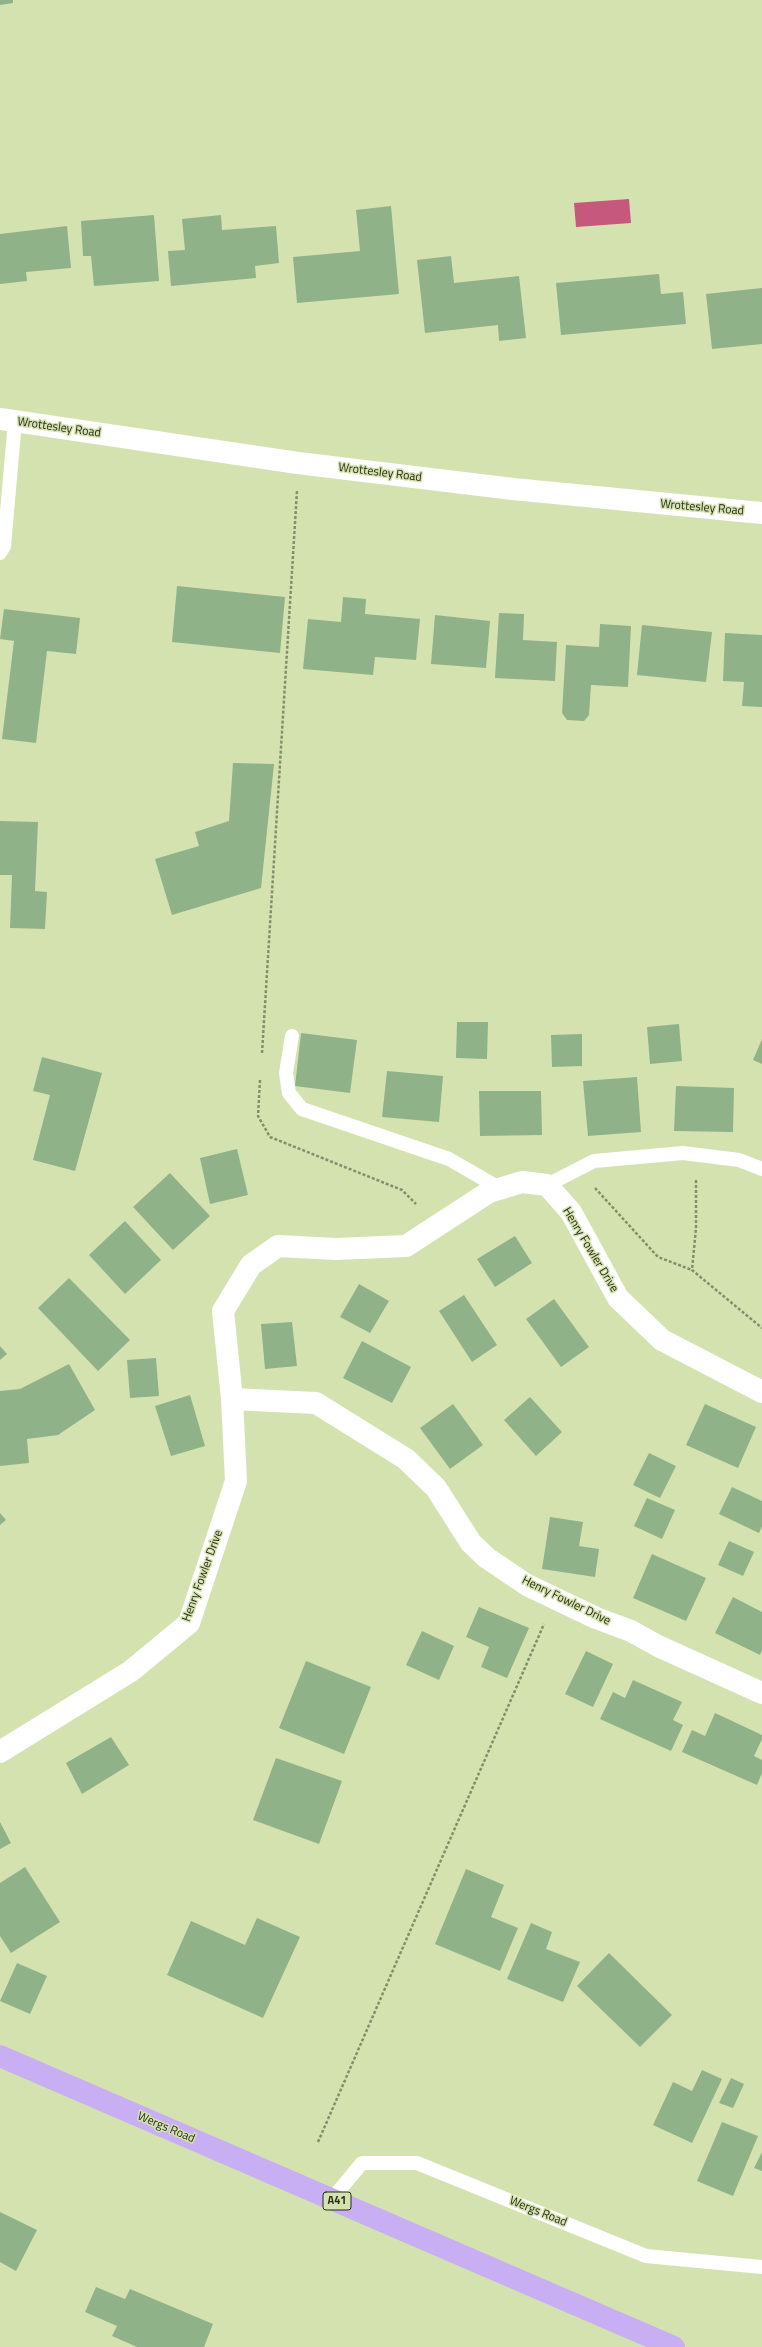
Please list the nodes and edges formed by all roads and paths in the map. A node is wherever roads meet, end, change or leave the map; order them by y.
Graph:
1 (7, 420) edge
2 (298, 463) junction
3 (762, 513) edge
4 (0, 553) edge
5 (292, 1036) dead end
6 (261, 1061) dead end
7 (260, 1076) dead end
8 (696, 1155) junction
9 (762, 1169) edge
10 (577, 1170) junction
11 (547, 1185) junction
12 (501, 1189) junction
13 (438, 1225) junction
14 (692, 1270) junction
15 (762, 1328) edge
16 (762, 1392) edge
17 (232, 1399) junction
18 (555, 1598) junction
19 (762, 1693) edge
20 (0, 1752) edge
21 (0, 2056) edge
22 (318, 2142) dead end
23 (332, 2199) junction
24 (762, 2267) edge
25 (674, 2347) edge

1 - 2 street, Wrottesley Road
1 - 4 lane
2 - 3 street, Wrottesley Road
2 - 6 path
5 - 12 lane
7 - 13 path
8 - 9 lane
8 - 10 lane
8 - 14 path
10 - 11 lane
10 - 14 path
11 - 12 street, Henry Fowler Drive
11 - 16 street, Henry Fowler Drive
12 - 13 street, Henry Fowler Drive
13 - 17 street, Henry Fowler Drive
14 - 15 path
17 - 18 street, Henry Fowler Drive
17 - 20 street, Henry Fowler Drive
18 - 19 street, Henry Fowler Drive
18 - 22 path
21 - 23 highway, Wergs Road / A41
23 - 24 lane, Wergs Road
23 - 25 highway, Wergs Road / A41

